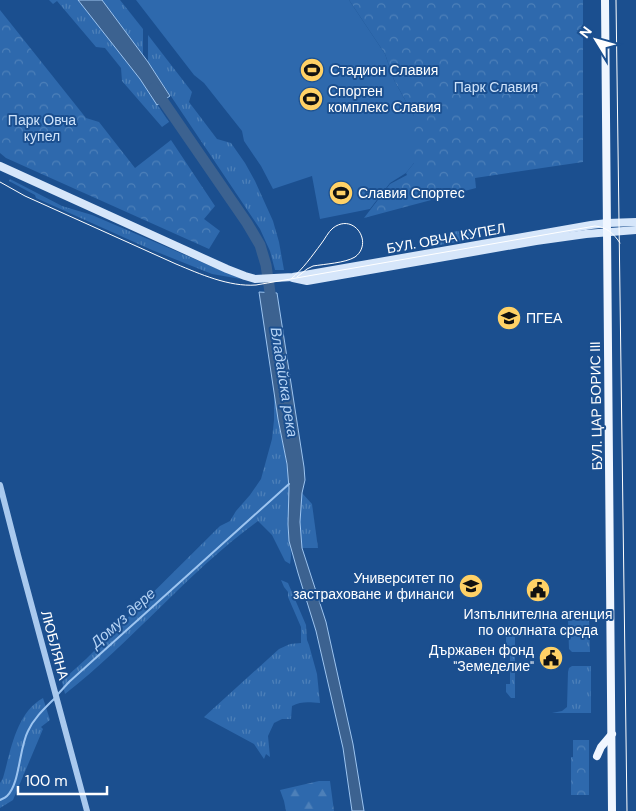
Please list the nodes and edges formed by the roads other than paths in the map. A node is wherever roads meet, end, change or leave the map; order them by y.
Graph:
1 (605, 0) edge
2 (0, 166) edge
3 (636, 222) edge
4 (607, 223) junction
5 (636, 230) edge
6 (607, 232) junction
7 (289, 277) junction
8 (1, 490) edge
9 (612, 734) junction
10 (597, 756) dead end
11 (87, 811) edge
12 (612, 811) edge

1 - 4 main road, БУЛ. ЦАР БОРИС III
2 - 7 main road, БУЛ. ОВЧА КУПЕЛ
3 - 4 main road, БУЛ. ОВЧА КУПЕЛ
4 - 6 main road, БУЛ. ЦАР БОРИС III
4 - 7 main road, БУЛ. ОВЧА КУПЕЛ
5 - 6 main road, БУЛ. ОВЧА КУПЕЛ
6 - 7 main road, БУЛ. ОВЧА КУПЕЛ
6 - 9 main road, БУЛ. ЦАР БОРИС III
8 - 11 street, ЛЮБЛЯНА
9 - 10 main road
9 - 12 main road, БУЛ. ЦАР БОРИС III

